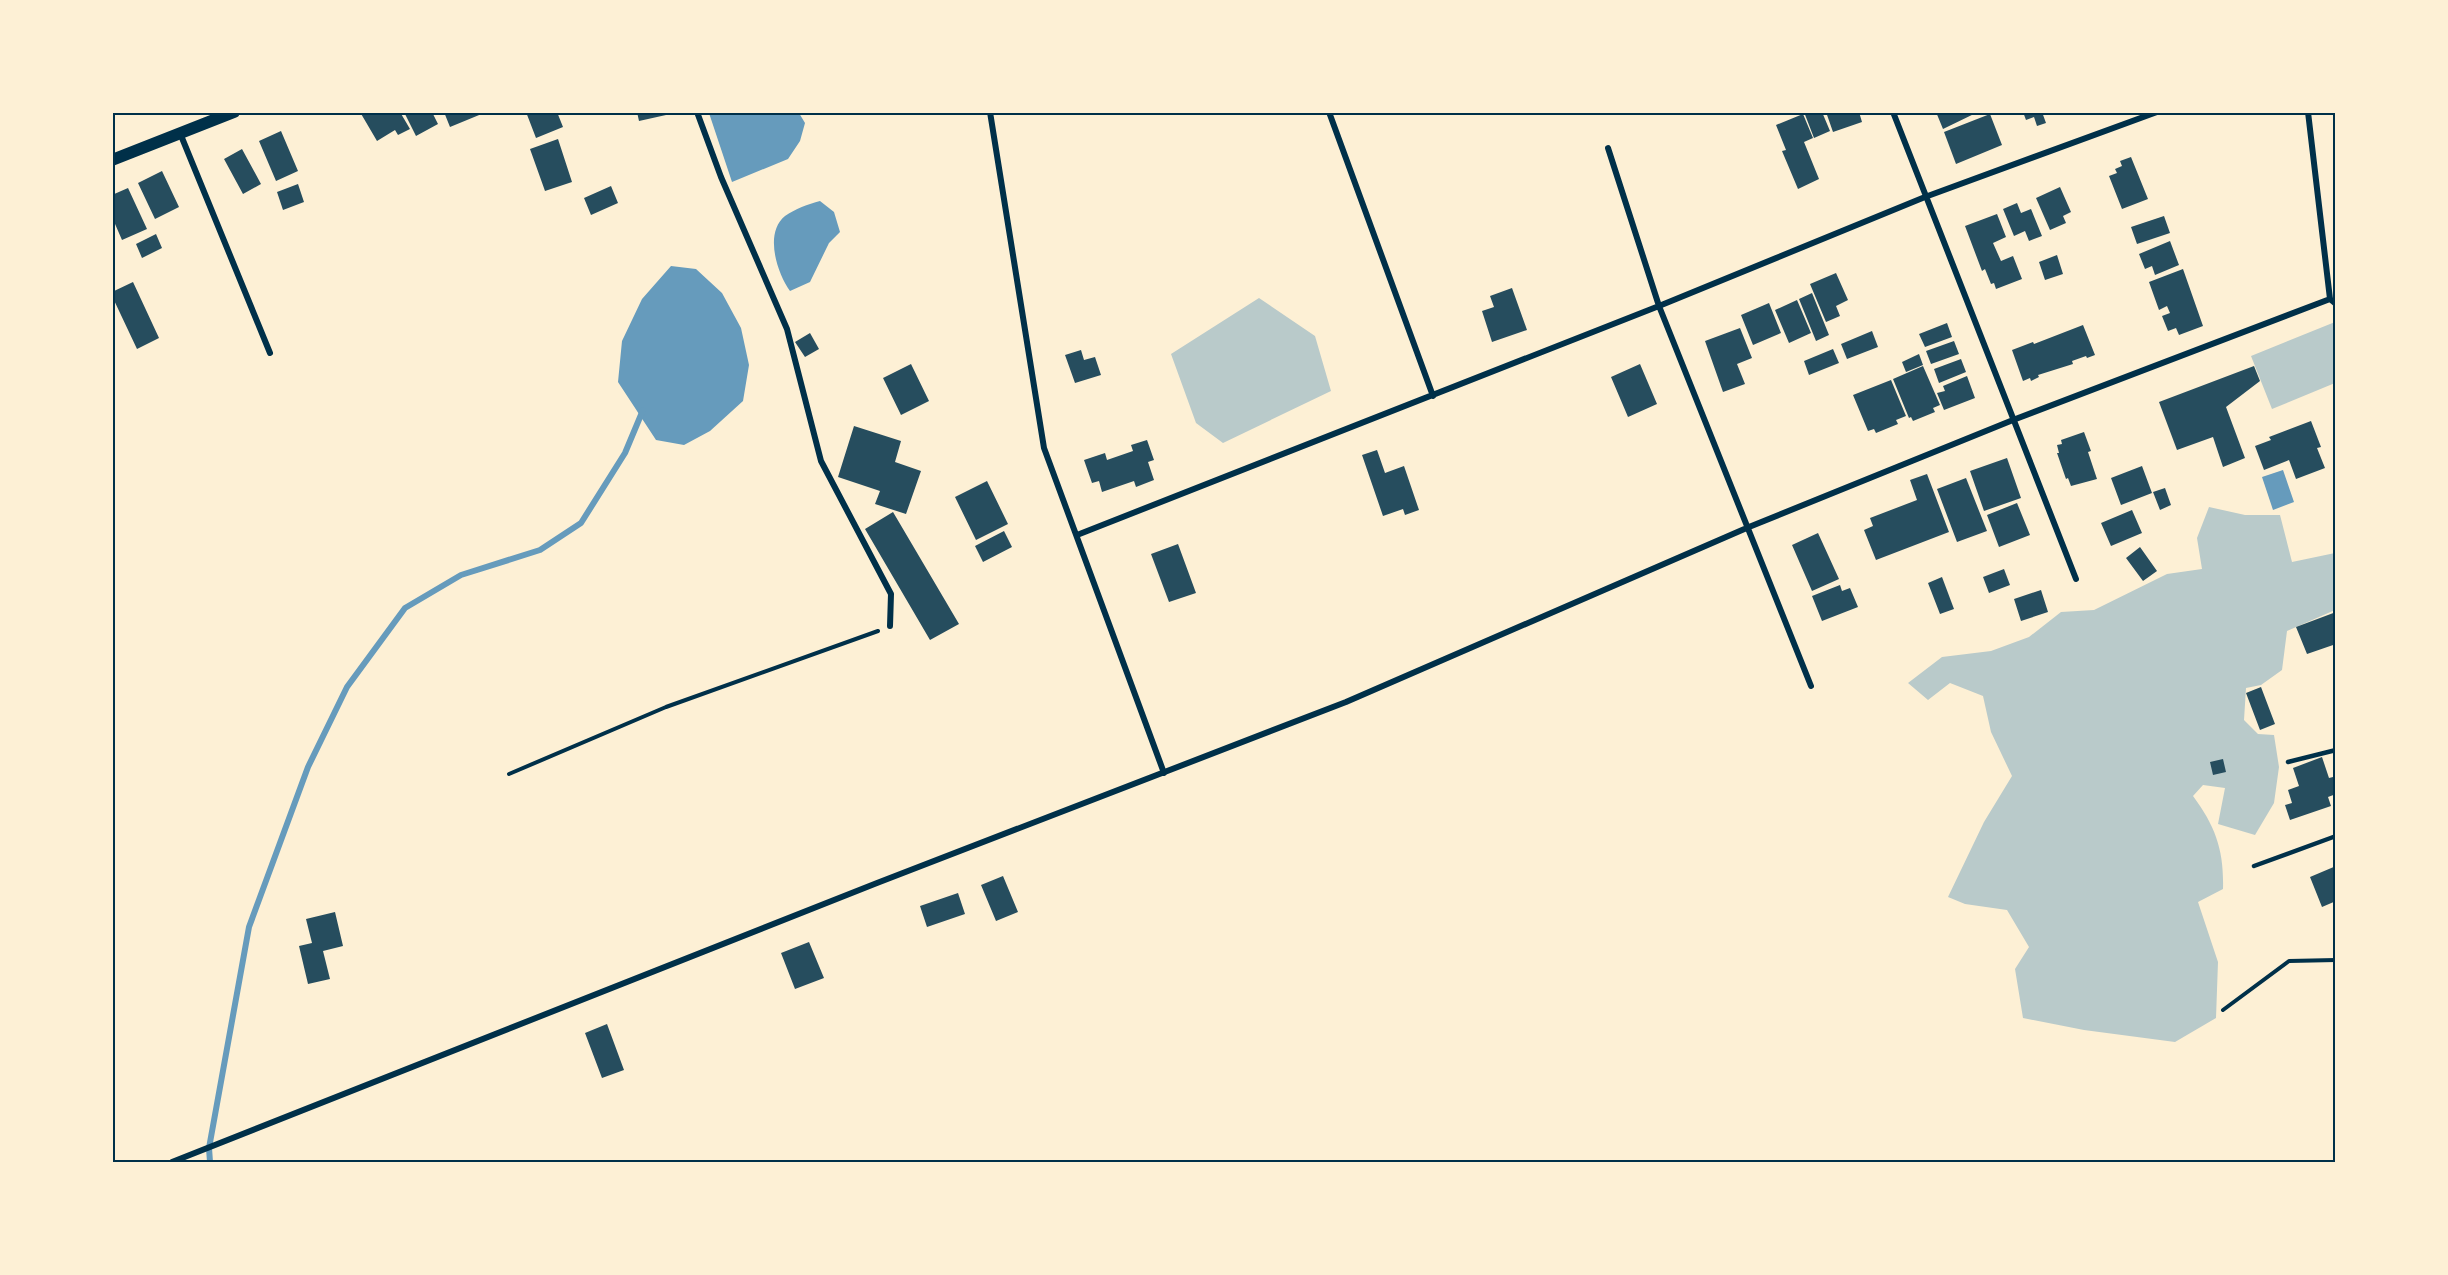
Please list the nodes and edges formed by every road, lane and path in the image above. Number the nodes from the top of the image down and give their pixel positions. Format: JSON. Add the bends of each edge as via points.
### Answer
{"nodes":[{"id":1,"x":234,"y":112,"type":"edge"},
{"id":2,"x":697,"y":112,"type":"edge"},
{"id":3,"x":990,"y":112,"type":"edge"},
{"id":4,"x":1329,"y":112,"type":"edge"},
{"id":5,"x":1893,"y":112,"type":"edge"},
{"id":6,"x":2308,"y":112,"type":"edge"},
{"id":7,"x":2152,"y":113,"type":"edge"},
{"id":8,"x":180,"y":134,"type":"junction"},
{"id":9,"x":1608,"y":148,"type":"dead end"},
{"id":10,"x":112,"y":160,"type":"edge"},
{"id":11,"x":1925,"y":197,"type":"junction"},
{"id":12,"x":2333,"y":301,"type":"edge"},
{"id":13,"x":1659,"y":306,"type":"junction"},
{"id":14,"x":270,"y":353,"type":"dead end"},
{"id":15,"x":1433,"y":396,"type":"junction"},
{"id":16,"x":2013,"y":420,"type":"junction"},
{"id":17,"x":1749,"y":527,"type":"junction"},
{"id":18,"x":1077,"y":535,"type":"junction"},
{"id":19,"x":2076,"y":579,"type":"dead end"},
{"id":20,"x":890,"y":626,"type":"joint"},
{"id":21,"x":1811,"y":686,"type":"dead end"},
{"id":22,"x":2336,"y":750,"type":"edge"},
{"id":23,"x":2288,"y":762,"type":"dead end"},
{"id":24,"x":1164,"y":773,"type":"junction"},
{"id":25,"x":509,"y":774,"type":"dead end"},
{"id":26,"x":2336,"y":836,"type":"edge"},
{"id":27,"x":2254,"y":866,"type":"dead end"},
{"id":28,"x":2336,"y":960,"type":"edge"},
{"id":29,"x":2223,"y":1010,"type":"dead end"},
{"id":30,"x":172,"y":1162,"type":"edge"}],
"edges":[{"from":1,"to":8,"type":"main road"},
{"from":2,"to":20,"type":"street","via":[[787,329],[821,461],[891,594]]},
{"from":3,"to":18,"type":"street","via":[[1044,448]]},
{"from":4,"to":15,"type":"street"},
{"from":5,"to":11,"type":"street"},
{"from":6,"to":12,"type":"street"},
{"from":7,"to":11,"type":"street"},
{"from":8,"to":10,"type":"main road"},
{"from":8,"to":14,"type":"street"},
{"from":9,"to":13,"type":"street"},
{"from":11,"to":13,"type":"street"},
{"from":11,"to":16,"type":"street"},
{"from":12,"to":16,"type":"street"},
{"from":13,"to":15,"type":"street"},
{"from":13,"to":17,"type":"street"},
{"from":15,"to":18,"type":"street"},
{"from":16,"to":17,"type":"street"},
{"from":16,"to":19,"type":"street"},
{"from":17,"to":21,"type":"street"},
{"from":17,"to":24,"type":"street","via":[[1346,702]]},
{"from":18,"to":24,"type":"street"},
{"from":20,"to":25,"type":"path","via":[[666,707]]},
{"from":22,"to":23,"type":"lane"},
{"from":24,"to":30,"type":"street"},
{"from":26,"to":27,"type":"lane"},
{"from":28,"to":29,"type":"path","via":[[2289,961]]}]}
